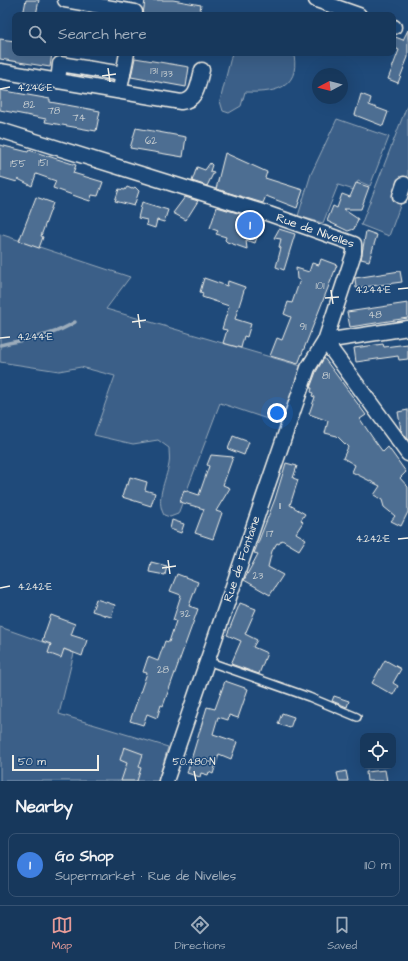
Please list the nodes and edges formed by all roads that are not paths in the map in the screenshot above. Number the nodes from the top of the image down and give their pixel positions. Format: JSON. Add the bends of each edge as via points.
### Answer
{"nodes":[{"id":1,"x":65,"y":0,"type":"edge"},
{"id":2,"x":316,"y":0,"type":"edge"},
{"id":3,"x":136,"y":9,"type":"edge"},
{"id":4,"x":350,"y":12,"type":"edge"},
{"id":5,"x":126,"y":56,"type":"edge"},
{"id":6,"x":202,"y":70,"type":"dead end"},
{"id":7,"x":0,"y":71,"type":"edge"},
{"id":8,"x":123,"y":74,"type":"junction"},
{"id":9,"x":58,"y":81,"type":"junction"},
{"id":10,"x":119,"y":91,"type":"junction"},
{"id":11,"x":0,"y":130,"type":"edge"},
{"id":12,"x":408,"y":328,"type":"edge"},
{"id":13,"x":325,"y":341,"type":"junction"},
{"id":14,"x":408,"y":454,"type":"edge"},
{"id":15,"x":207,"y":661,"type":"junction"},
{"id":16,"x":357,"y":717,"type":"dead end"},
{"id":17,"x":166,"y":781,"type":"edge"}],
"edges":[{"from":1,"to":3,"type":"street"},
{"from":2,"to":4,"type":"street"},
{"from":5,"to":8,"type":"street"},
{"from":6,"to":10,"type":"street","via":[[196,93],[187,101]]},
{"from":7,"to":9,"type":"street"},
{"from":8,"to":9,"type":"street","via":[[60,64]]},
{"from":8,"to":10,"type":"street"},
{"from":9,"to":10,"type":"street"},
{"from":11,"to":13,"type":"street","name":"Rue de Nivelles","via":[[269,214],[354,244],[354,252]]},
{"from":12,"to":13,"type":"street"},
{"from":13,"to":14,"type":"street"},
{"from":13,"to":15,"type":"street","name":"Rue de Fontaine","via":[[308,368]]},
{"from":15,"to":16,"type":"lane"},
{"from":15,"to":17,"type":"street","name":"Rue de Fontaine"}]}
